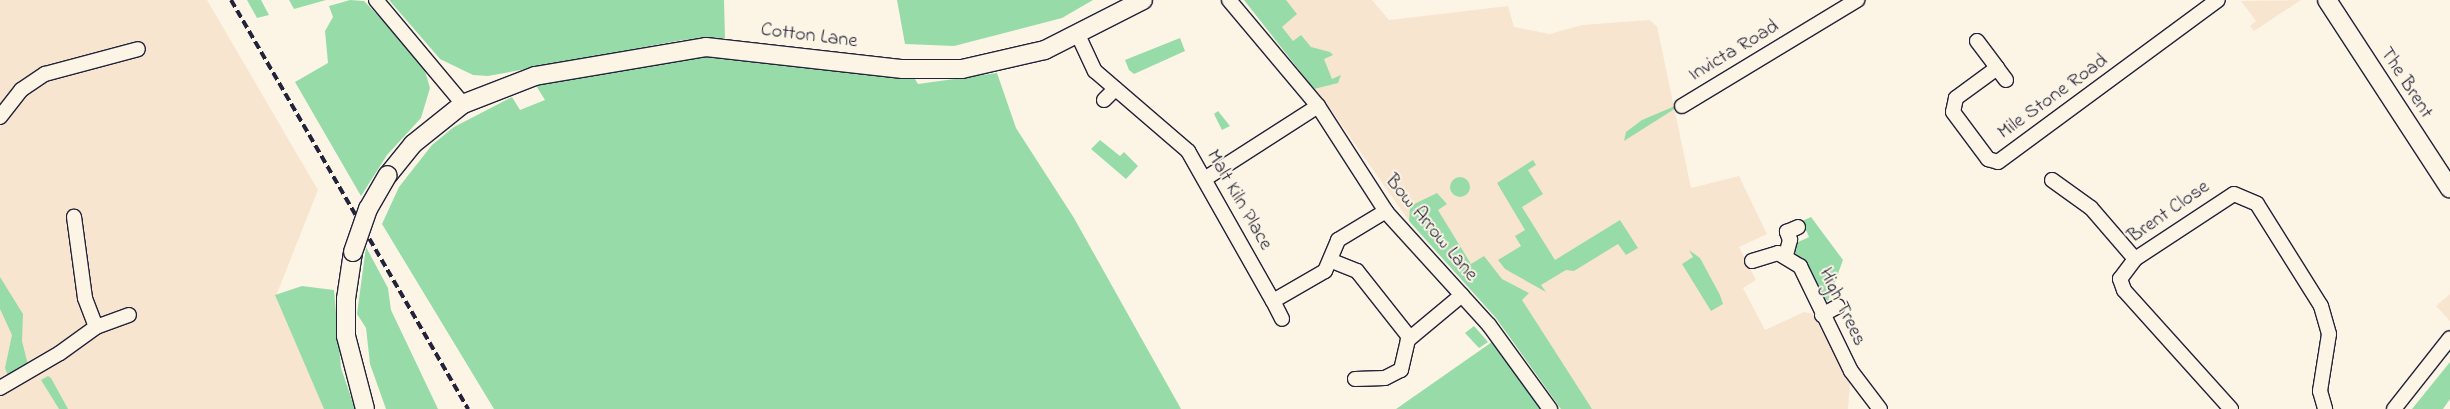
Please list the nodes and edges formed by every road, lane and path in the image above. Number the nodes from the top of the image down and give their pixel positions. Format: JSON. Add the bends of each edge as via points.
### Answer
{"nodes":[{"id":1,"x":376,"y":0,"type":"edge"},
{"id":2,"x":1143,"y":0,"type":"edge"},
{"id":3,"x":1229,"y":0,"type":"edge"},
{"id":4,"x":1857,"y":0,"type":"edge"},
{"id":5,"x":2218,"y":0,"type":"edge"},
{"id":6,"x":2327,"y":0,"type":"edge"},
{"id":7,"x":1078,"y":35,"type":"junction"},
{"id":8,"x":1977,"y":41,"type":"dead end"},
{"id":9,"x":138,"y":49,"type":"dead end"},
{"id":10,"x":1997,"y":68,"type":"junction"},
{"id":11,"x":2006,"y":80,"type":"dead end"},
{"id":12,"x":1115,"y":89,"type":"junction"},
{"id":13,"x":1104,"y":100,"type":"dead end"},
{"id":14,"x":463,"y":104,"type":"junction"},
{"id":15,"x":1318,"y":106,"type":"junction"},
{"id":16,"x":1682,"y":106,"type":"dead end"},
{"id":17,"x":0,"y":117,"type":"edge"},
{"id":18,"x":1206,"y":178,"type":"junction"},
{"id":19,"x":2052,"y":180,"type":"dead end"},
{"id":20,"x":2450,"y":189,"type":"edge"},
{"id":21,"x":1386,"y":211,"type":"junction"},
{"id":22,"x":74,"y":217,"type":"dead end"},
{"id":23,"x":1798,"y":227,"type":"dead end"},
{"id":24,"x":1786,"y":255,"type":"junction"},
{"id":25,"x":2135,"y":259,"type":"junction"},
{"id":26,"x":1332,"y":260,"type":"junction"},
{"id":27,"x":1752,"y":261,"type":"dead end"},
{"id":28,"x":1462,"y":295,"type":"junction"},
{"id":29,"x":1273,"y":301,"type":"junction"},
{"id":30,"x":1838,"y":306,"type":"dead end"},
{"id":31,"x":1822,"y":315,"type":"junction"},
{"id":32,"x":129,"y":316,"type":"dead end"},
{"id":33,"x":1282,"y":319,"type":"dead end"},
{"id":34,"x":96,"y":327,"type":"junction"},
{"id":35,"x":1410,"y":338,"type":"junction"},
{"id":36,"x":2450,"y":338,"type":"edge"},
{"id":37,"x":1355,"y":379,"type":"dead end"},
{"id":38,"x":0,"y":388,"type":"edge"},
{"id":39,"x":2320,"y":408,"type":"edge"},
{"id":40,"x":365,"y":409,"type":"edge"},
{"id":41,"x":1550,"y":409,"type":"edge"},
{"id":42,"x":1880,"y":409,"type":"edge"},
{"id":43,"x":2231,"y":409,"type":"edge"},
{"id":44,"x":2394,"y":409,"type":"edge"}],
"edges":[{"from":1,"to":14,"type":"street"},
{"from":2,"to":7,"type":"main road","name":"Cotton Lane"},
{"from":3,"to":15,"type":"street","name":"Bow Arrow Lane"},
{"from":4,"to":16,"type":"street","name":"Invicta Road"},
{"from":5,"to":10,"type":"street","name":"Mile Stone Road","via":[[1993,162],[1952,105]]},
{"from":6,"to":20,"type":"main road","name":"The Brent"},
{"from":7,"to":12,"type":"street","name":"Malt Kiln Place","via":[[1098,74]]},
{"from":7,"to":14,"type":"main road","name":"Cotton Lane","via":[[1027,56],[957,69],[903,69],[730,48],[684,50],[527,78]]},
{"from":8,"to":10,"type":"street"},
{"from":9,"to":17,"type":"street","via":[[45,74],[21,90]]},
{"from":10,"to":11,"type":"street"},
{"from":12,"to":13,"type":"street"},
{"from":12,"to":18,"type":"street","name":"Malt Kiln Place","via":[[1188,151]]},
{"from":14,"to":40,"type":"main road","name":"Cotton Lane","bridge":true,"via":[[417,140],[388,175],[368,209],[353,252],[346,299],[346,336]]},
{"from":15,"to":18,"type":"street"},
{"from":15,"to":21,"type":"street","name":"Bow Arrow Lane"},
{"from":18,"to":29,"type":"street","name":"Malt Kiln Place"},
{"from":19,"to":25,"type":"street","via":[[2068,182]]},
{"from":21,"to":26,"type":"street","via":[[1339,239]]},
{"from":21,"to":28,"type":"street","name":"Bow Arrow Lane"},
{"from":22,"to":34,"type":"street","via":[[85,298]]},
{"from":23,"to":24,"type":"street","via":[[1787,232],[1790,240]]},
{"from":24,"to":27,"type":"street","via":[[1772,253]]},
{"from":24,"to":31,"type":"street","name":"High Trees","via":[[1800,266]]},
{"from":25,"to":39,"type":"street","name":"Brent Close","via":[[2226,196],[2253,200],[2323,312],[2329,338],[2320,383]]},
{"from":25,"to":43,"type":"street","name":"Brent Close","via":[[2121,273],[2123,288]]},
{"from":26,"to":29,"type":"street","via":[[1325,271]]},
{"from":26,"to":35,"type":"street","via":[[1357,271]]},
{"from":28,"to":35,"type":"street"},
{"from":28,"to":41,"type":"street","name":"Bow Arrow Lane"},
{"from":29,"to":33,"type":"street","name":"Malt Kiln Place"},
{"from":30,"to":31,"type":"street"},
{"from":31,"to":42,"type":"street","name":"High Trees","via":[[1851,371]]},
{"from":32,"to":34,"type":"street"},
{"from":34,"to":38,"type":"street","via":[[60,353]]},
{"from":35,"to":37,"type":"street","via":[[1401,370],[1385,378]]},
{"from":36,"to":44,"type":"street"}]}
